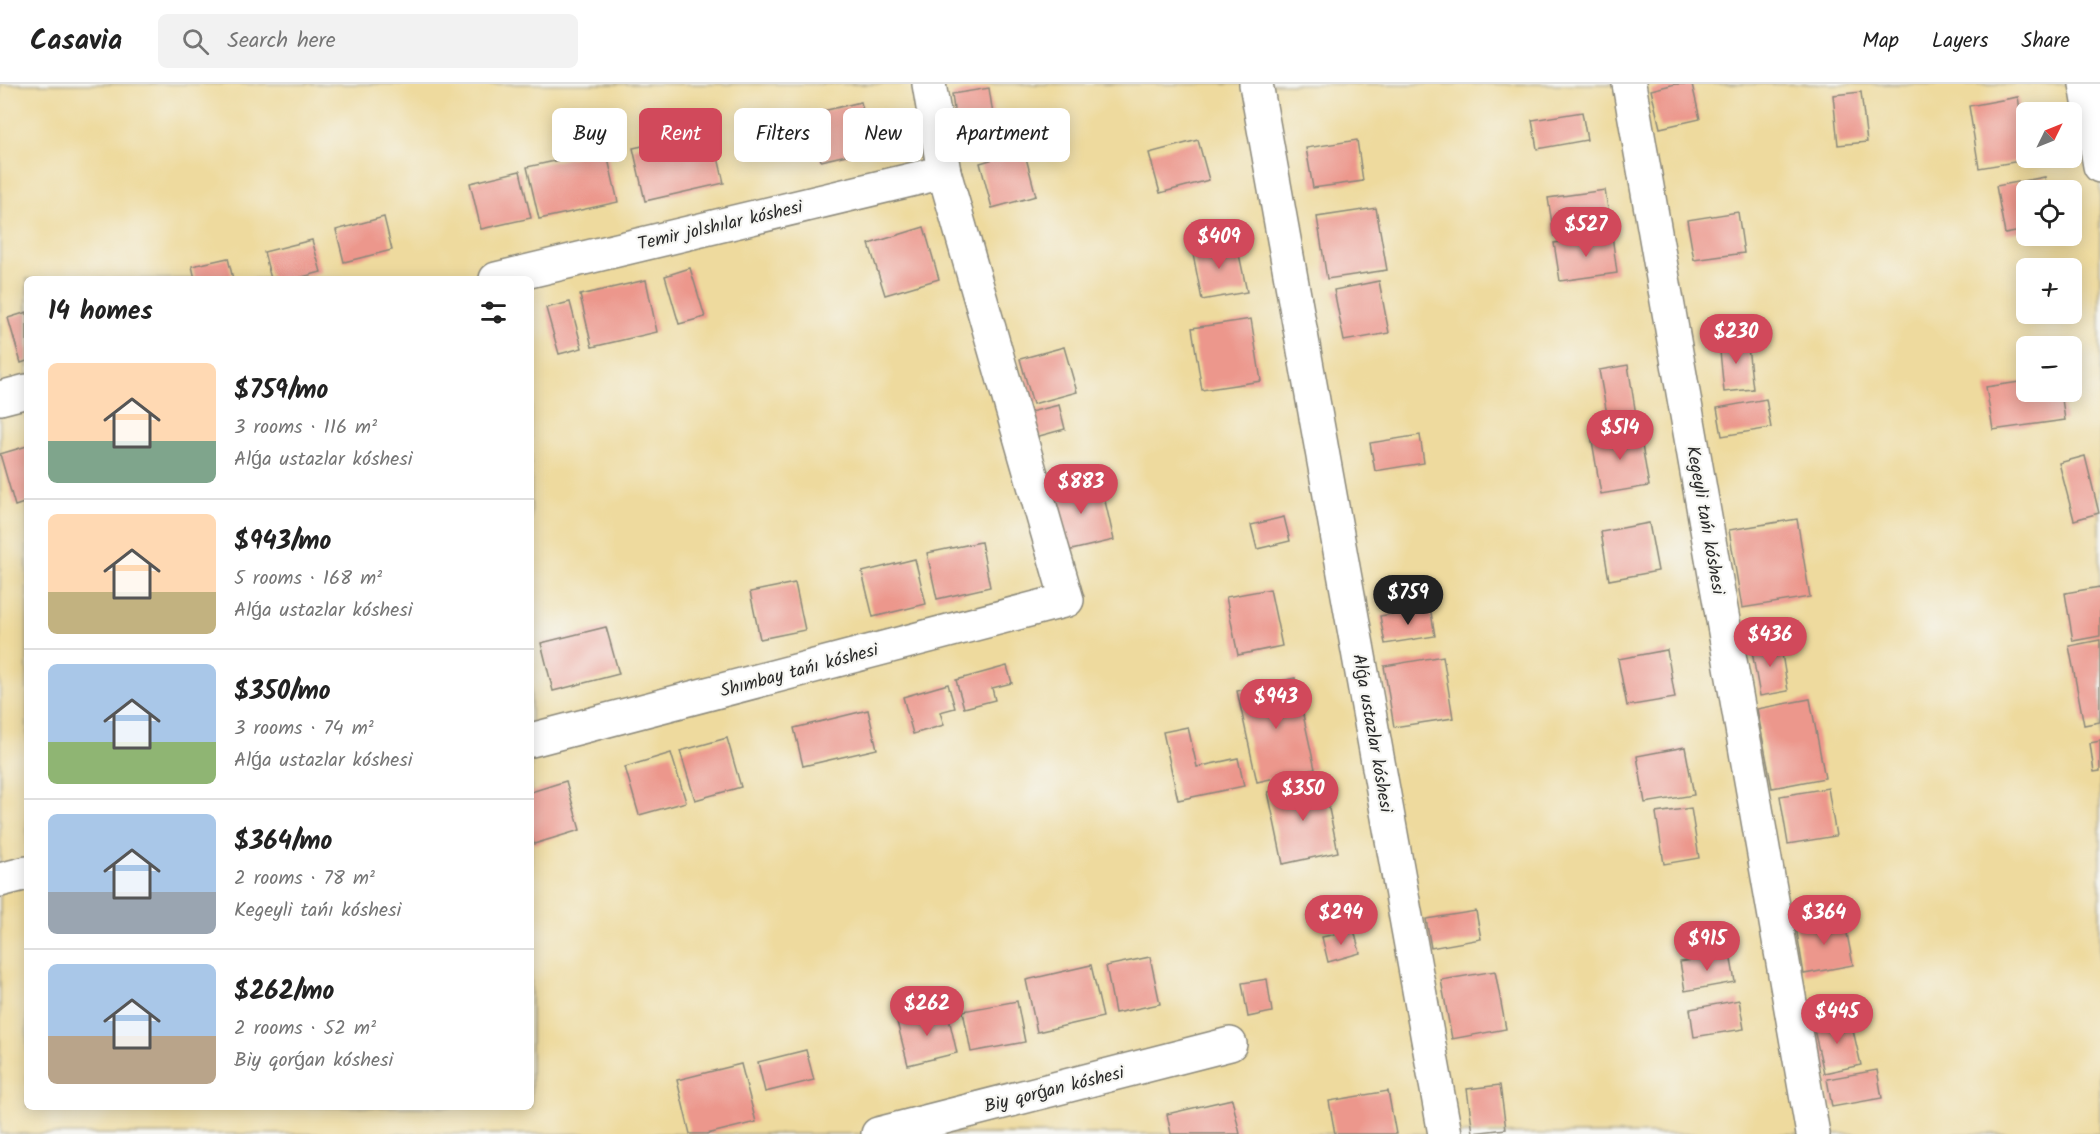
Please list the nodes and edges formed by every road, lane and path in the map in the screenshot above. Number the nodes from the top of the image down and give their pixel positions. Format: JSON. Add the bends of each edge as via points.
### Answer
{"nodes":[{"id":1,"x":929,"y":84,"type":"edge"},
{"id":2,"x":1256,"y":84,"type":"edge"},
{"id":3,"x":1629,"y":84,"type":"edge"},
{"id":4,"x":2086,"y":84,"type":"edge"},
{"id":5,"x":2100,"y":166,"type":"edge"},
{"id":6,"x":944,"y":172,"type":"junction"},
{"id":7,"x":509,"y":276,"type":"edge"},
{"id":8,"x":24,"y":392,"type":"edge"},
{"id":9,"x":0,"y":398,"type":"edge"},
{"id":10,"x":534,"y":739,"type":"edge"},
{"id":11,"x":24,"y":874,"type":"edge"},
{"id":12,"x":0,"y":880,"type":"edge"},
{"id":13,"x":1230,"y":1044,"type":"dead end"},
{"id":14,"x":878,"y":1134,"type":"edge"},
{"id":15,"x":1445,"y":1134,"type":"edge"},
{"id":16,"x":1813,"y":1134,"type":"edge"}],
"edges":[{"from":1,"to":6,"type":"street"},
{"from":2,"to":15,"type":"street","name":"Alǵa ustazlar kóshesi"},
{"from":3,"to":16,"type":"street","name":"Kegeyli tańı kóshesi"},
{"from":4,"to":5,"type":"street"},
{"from":6,"to":7,"type":"street","name":"Temir jolshılar kóshesi"},
{"from":6,"to":10,"type":"street","name":"Shımbay tańı kóshesi","via":[[1067,600]]},
{"from":8,"to":9,"type":"street"},
{"from":11,"to":12,"type":"street"},
{"from":13,"to":14,"type":"street","name":"Biy qorǵan kóshesi"}]}
